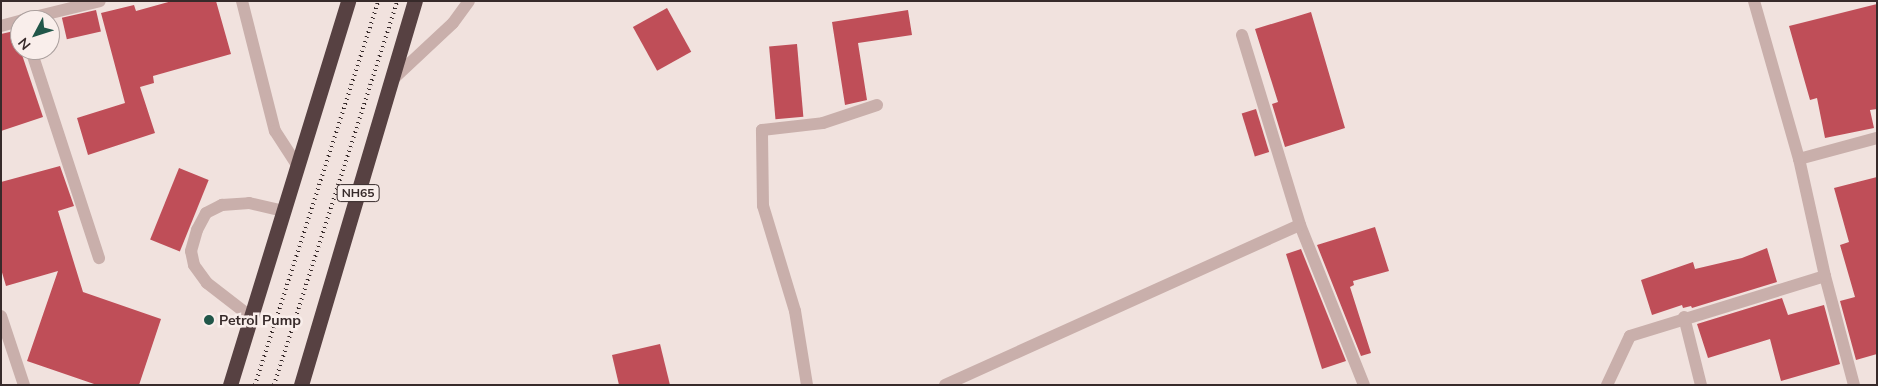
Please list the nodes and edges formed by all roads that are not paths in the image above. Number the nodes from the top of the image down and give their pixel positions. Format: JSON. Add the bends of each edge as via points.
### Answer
{"nodes":[{"id":1,"x":100,"y":1,"type":"edge"},
{"id":2,"x":242,"y":1,"type":"edge"},
{"id":3,"x":348,"y":1,"type":"edge"},
{"id":4,"x":415,"y":1,"type":"edge"},
{"id":5,"x":469,"y":1,"type":"edge"},
{"id":6,"x":1754,"y":1,"type":"edge"},
{"id":7,"x":60,"y":11,"type":"edge"},
{"id":8,"x":1242,"y":35,"type":"dead end"},
{"id":9,"x":34,"y":60,"type":"edge"},
{"id":10,"x":392,"y":80,"type":"junction"},
{"id":11,"x":877,"y":105,"type":"dead end"},
{"id":12,"x":1877,"y":138,"type":"edge"},
{"id":13,"x":1799,"y":160,"type":"junction"},
{"id":14,"x":297,"y":165,"type":"junction"},
{"id":15,"x":284,"y":211,"type":"junction"},
{"id":16,"x":1300,"y":226,"type":"junction"},
{"id":17,"x":99,"y":258,"type":"dead end"},
{"id":18,"x":1825,"y":276,"type":"junction"},
{"id":19,"x":1,"y":316,"type":"edge"},
{"id":20,"x":251,"y":317,"type":"junction"},
{"id":21,"x":1684,"y":317,"type":"junction"},
{"id":22,"x":24,"y":385,"type":"edge"},
{"id":23,"x":230,"y":385,"type":"edge"},
{"id":24,"x":301,"y":385,"type":"edge"},
{"id":25,"x":806,"y":385,"type":"edge"},
{"id":26,"x":945,"y":385,"type":"edge"},
{"id":27,"x":1364,"y":385,"type":"edge"},
{"id":28,"x":1607,"y":385,"type":"edge"},
{"id":29,"x":1701,"y":385,"type":"edge"},
{"id":30,"x":1854,"y":385,"type":"edge"}],
"edges":[{"from":1,"to":7,"type":"street"},
{"from":2,"to":14,"type":"street","via":[[275,131]]},
{"from":3,"to":14,"type":"highway"},
{"from":4,"to":10,"type":"highway","number":"NH65"},
{"from":5,"to":10,"type":"street","via":[[453,23]]},
{"from":6,"to":13,"type":"street"},
{"from":8,"to":16,"type":"street"},
{"from":9,"to":17,"type":"street"},
{"from":10,"to":24,"type":"highway","number":"NH65"},
{"from":11,"to":25,"type":"street","via":[[823,123],[762,130],[763,206],[795,312]]},
{"from":12,"to":13,"type":"street"},
{"from":13,"to":18,"type":"street"},
{"from":14,"to":15,"type":"highway"},
{"from":15,"to":20,"type":"highway"},
{"from":15,"to":20,"type":"street","via":[[249,204],[222,206],[206,213],[197,230],[191,251],[194,264],[207,283]]},
{"from":16,"to":26,"type":"street"},
{"from":16,"to":27,"type":"street"},
{"from":18,"to":21,"type":"street"},
{"from":18,"to":30,"type":"street"},
{"from":19,"to":22,"type":"street"},
{"from":20,"to":23,"type":"highway"},
{"from":21,"to":28,"type":"street","via":[[1630,336]]},
{"from":21,"to":29,"type":"street"}]}
